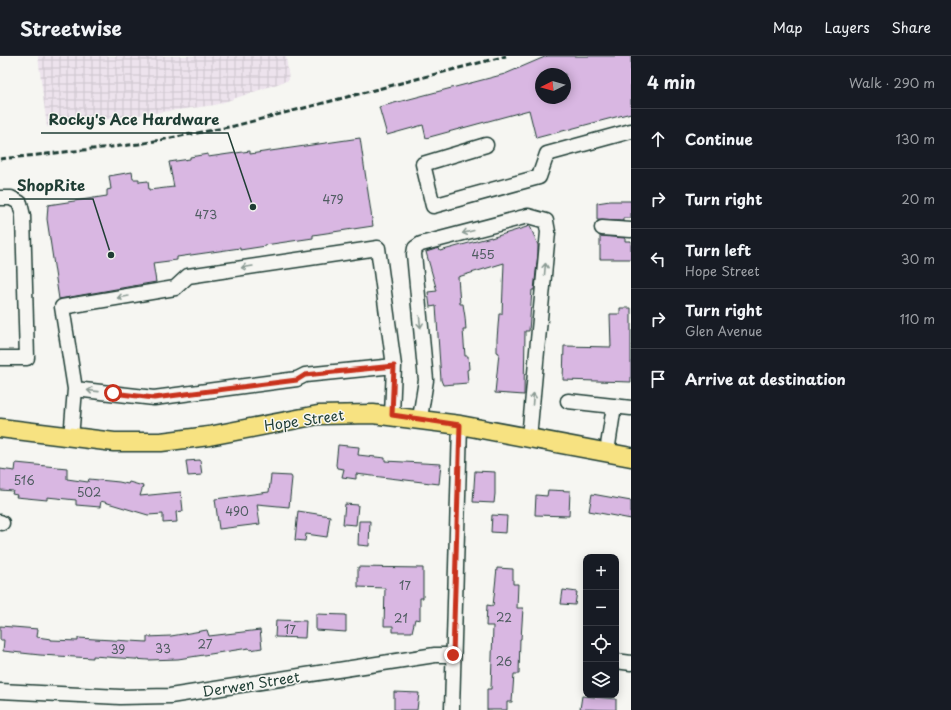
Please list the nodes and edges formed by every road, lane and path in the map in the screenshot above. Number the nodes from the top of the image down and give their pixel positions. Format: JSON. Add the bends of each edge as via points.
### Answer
{"nodes":[{"id":1,"x":631,"y":131,"type":"edge"},
{"id":2,"x":486,"y":146,"type":"dead end"},
{"id":3,"x":0,"y":198,"type":"edge"},
{"id":4,"x":602,"y":228,"type":"dead end"},
{"id":5,"x":631,"y":230,"type":"edge"},
{"id":6,"x":0,"y":358,"type":"edge"},
{"id":7,"x":394,"y":366,"type":"junction"},
{"id":8,"x":75,"y":389,"type":"junction"},
{"id":9,"x":568,"y":401,"type":"dead end"},
{"id":10,"x":614,"y":406,"type":"junction"},
{"id":11,"x":631,"y":408,"type":"edge"},
{"id":12,"x":392,"y":415,"type":"junction"},
{"id":13,"x":420,"y":418,"type":"junction"},
{"id":14,"x":460,"y":425,"type":"junction"},
{"id":15,"x":0,"y":428,"type":"edge"},
{"id":16,"x":71,"y":438,"type":"junction"},
{"id":17,"x":529,"y":438,"type":"junction"},
{"id":18,"x":607,"y":452,"type":"junction"},
{"id":19,"x":631,"y":457,"type":"edge"},
{"id":20,"x":453,"y":655,"type":"junction"},
{"id":21,"x":619,"y":661,"type":"edge"},
{"id":22,"x":631,"y":663,"type":"edge"},
{"id":23,"x":0,"y":691,"type":"edge"},
{"id":24,"x":452,"y":710,"type":"edge"}],
"edges":[{"from":1,"to":2,"type":"street","via":[[547,154],[539,177],[433,206],[423,164]]},
{"from":3,"to":6,"type":"street","via":[[11,198],[20,203],[23,216],[27,358]]},
{"from":4,"to":5,"type":"street"},
{"from":7,"to":8,"type":"street","one_way":true,"via":[[305,375],[297,380],[154,398]]},
{"from":7,"to":8,"type":"street","one_way":true,"via":[[378,248],[188,276],[175,288],[62,307]]},
{"from":7,"to":12,"type":"street"},
{"from":8,"to":16,"type":"street"},
{"from":9,"to":10,"type":"street"},
{"from":10,"to":11,"type":"street"},
{"from":10,"to":18,"type":"street"},
{"from":12,"to":13,"type":"main road","name":"Hope Street"},
{"from":12,"to":16,"type":"main road","name":"Hope Street","via":[[318,415],[209,436],[161,442],[114,442]]},
{"from":13,"to":14,"type":"main road","name":"Hope Street"},
{"from":17,"to":13,"type":"street","one_way":true,"via":[[548,232],[546,221],[528,216],[421,244],[415,248],[426,380]]},
{"from":14,"to":17,"type":"main road","name":"Hope Street"},
{"from":14,"to":20,"type":"street"},
{"from":15,"to":16,"type":"main road","name":"Hope Street"},
{"from":17,"to":18,"type":"main road","name":"Hope Street"},
{"from":18,"to":19,"type":"main road","name":"Hope Street"},
{"from":20,"to":23,"type":"street","name":"Derwen Street","via":[[435,655],[170,696],[120,697]]},
{"from":20,"to":24,"type":"street"},
{"from":21,"to":22,"type":"street"}]}
